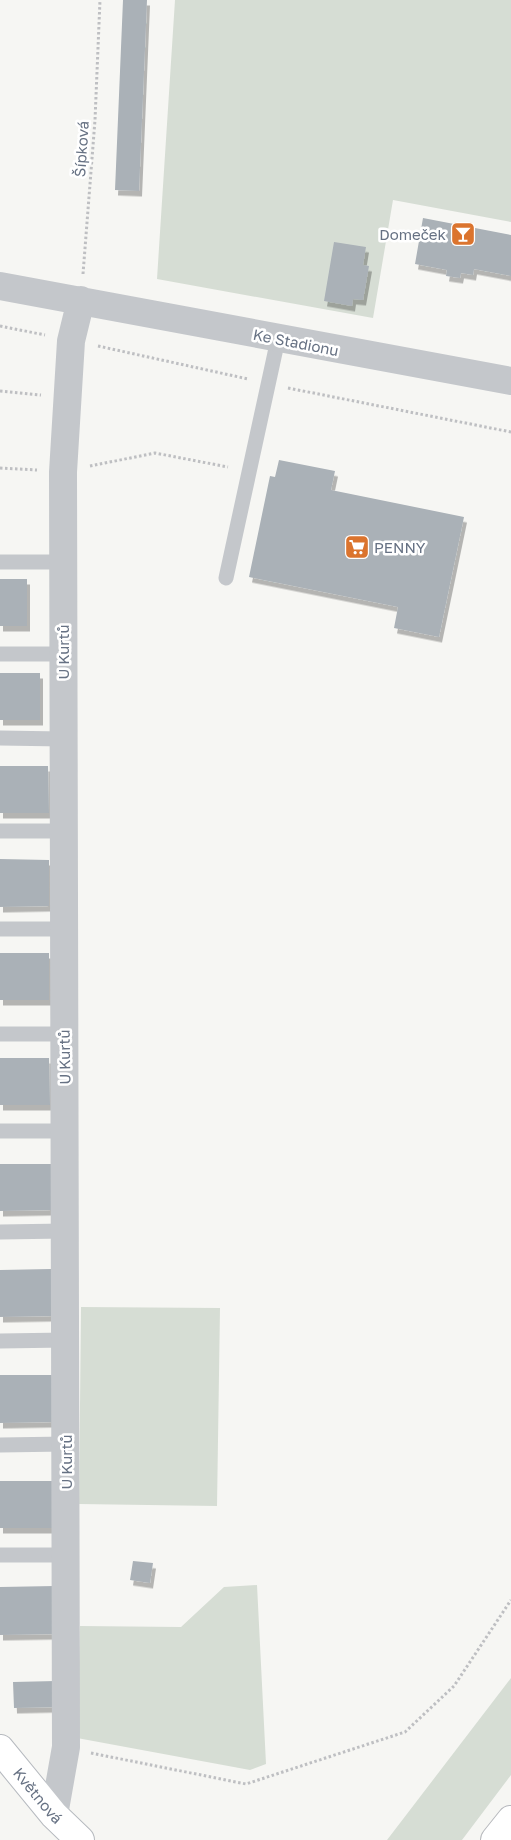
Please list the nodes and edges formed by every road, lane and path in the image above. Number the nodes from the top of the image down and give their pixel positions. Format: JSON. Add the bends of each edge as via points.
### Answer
{"nodes":[{"id":1,"x":100,"y":0,"type":"edge"},
{"id":2,"x":0,"y":286,"type":"edge"},
{"id":3,"x":81,"y":300,"type":"junction"},
{"id":4,"x":0,"y":326,"type":"edge"},
{"id":5,"x":278,"y":339,"type":"junction"},
{"id":6,"x":71,"y":340,"type":"junction"},
{"id":7,"x":511,"y":381,"type":"edge"},
{"id":8,"x":0,"y":390,"type":"edge"},
{"id":9,"x":66,"y":397,"type":"junction"},
{"id":10,"x":0,"y":468,"type":"edge"},
{"id":11,"x":248,"y":471,"type":"junction"},
{"id":12,"x":63,"y":472,"type":"junction"},
{"id":13,"x":0,"y":562,"type":"edge"},
{"id":14,"x":62,"y":562,"type":"junction"},
{"id":15,"x":226,"y":578,"type":"dead end"},
{"id":16,"x":0,"y":654,"type":"edge"},
{"id":17,"x":63,"y":654,"type":"junction"},
{"id":18,"x":0,"y":738,"type":"edge"},
{"id":19,"x":63,"y":739,"type":"junction"},
{"id":20,"x":0,"y":831,"type":"edge"},
{"id":21,"x":63,"y":831,"type":"junction"},
{"id":22,"x":0,"y":929,"type":"edge"},
{"id":23,"x":63,"y":929,"type":"junction"},
{"id":24,"x":0,"y":1034,"type":"edge"},
{"id":25,"x":64,"y":1034,"type":"junction"},
{"id":26,"x":0,"y":1131,"type":"edge"},
{"id":27,"x":65,"y":1131,"type":"junction"},
{"id":28,"x":65,"y":1231,"type":"junction"},
{"id":29,"x":0,"y":1232,"type":"edge"},
{"id":30,"x":66,"y":1340,"type":"junction"},
{"id":31,"x":0,"y":1341,"type":"edge"},
{"id":32,"x":66,"y":1444,"type":"junction"},
{"id":33,"x":0,"y":1445,"type":"edge"},
{"id":34,"x":0,"y":1555,"type":"edge"},
{"id":35,"x":67,"y":1556,"type":"junction"},
{"id":36,"x":511,"y":1600,"type":"edge"},
{"id":37,"x":66,"y":1747,"type":"junction"},
{"id":38,"x":0,"y":1749,"type":"edge"},
{"id":39,"x":54,"y":1815,"type":"junction"},
{"id":40,"x":511,"y":1820,"type":"edge"},
{"id":41,"x":80,"y":1840,"type":"edge"},
{"id":42,"x":495,"y":1840,"type":"edge"}],
"edges":[{"from":1,"to":3,"type":"path","name":"Šípková","via":[[95,120]]},
{"from":2,"to":3,"type":"street","name":"Ke Stadionu"},
{"from":3,"to":5,"type":"street","name":"Ke Stadionu"},
{"from":3,"to":6,"type":"street","name":"U Kurtů"},
{"from":4,"to":6,"type":"path"},
{"from":5,"to":7,"type":"street","name":"Ke Stadionu"},
{"from":5,"to":11,"type":"lane"},
{"from":6,"to":9,"type":"street","name":"U Kurtů"},
{"from":8,"to":9,"type":"path"},
{"from":9,"to":12,"type":"street","name":"U Kurtů"},
{"from":10,"to":12,"type":"path"},
{"from":11,"to":12,"type":"path","via":[[155,453]]},
{"from":11,"to":15,"type":"lane"},
{"from":12,"to":14,"type":"street","name":"U Kurtů"},
{"from":13,"to":14,"type":"lane"},
{"from":14,"to":17,"type":"street","name":"U Kurtů"},
{"from":16,"to":17,"type":"lane"},
{"from":17,"to":19,"type":"street","name":"U Kurtů"},
{"from":18,"to":19,"type":"lane"},
{"from":19,"to":21,"type":"street","name":"U Kurtů"},
{"from":20,"to":21,"type":"lane"},
{"from":21,"to":23,"type":"street","name":"U Kurtů"},
{"from":22,"to":23,"type":"lane"},
{"from":23,"to":25,"type":"street","name":"U Kurtů"},
{"from":24,"to":25,"type":"lane"},
{"from":25,"to":27,"type":"street","name":"U Kurtů"},
{"from":26,"to":27,"type":"lane"},
{"from":27,"to":28,"type":"street","name":"U Kurtů"},
{"from":28,"to":29,"type":"lane"},
{"from":28,"to":30,"type":"street","name":"U Kurtů"},
{"from":30,"to":31,"type":"lane"},
{"from":30,"to":32,"type":"street","name":"U Kurtů"},
{"from":32,"to":33,"type":"lane"},
{"from":32,"to":35,"type":"street","name":"U Kurtů"},
{"from":34,"to":35,"type":"lane"},
{"from":35,"to":37,"type":"street","name":"U Kurtů"},
{"from":36,"to":37,"type":"path","via":[[454,1686],[405,1732],[246,1784]]},
{"from":37,"to":39,"type":"street","name":"U Kurtů"},
{"from":38,"to":39,"type":"main road","name":"Květnová"},
{"from":39,"to":41,"type":"main road","name":"Květnová"},
{"from":40,"to":42,"type":"main road"}]}
